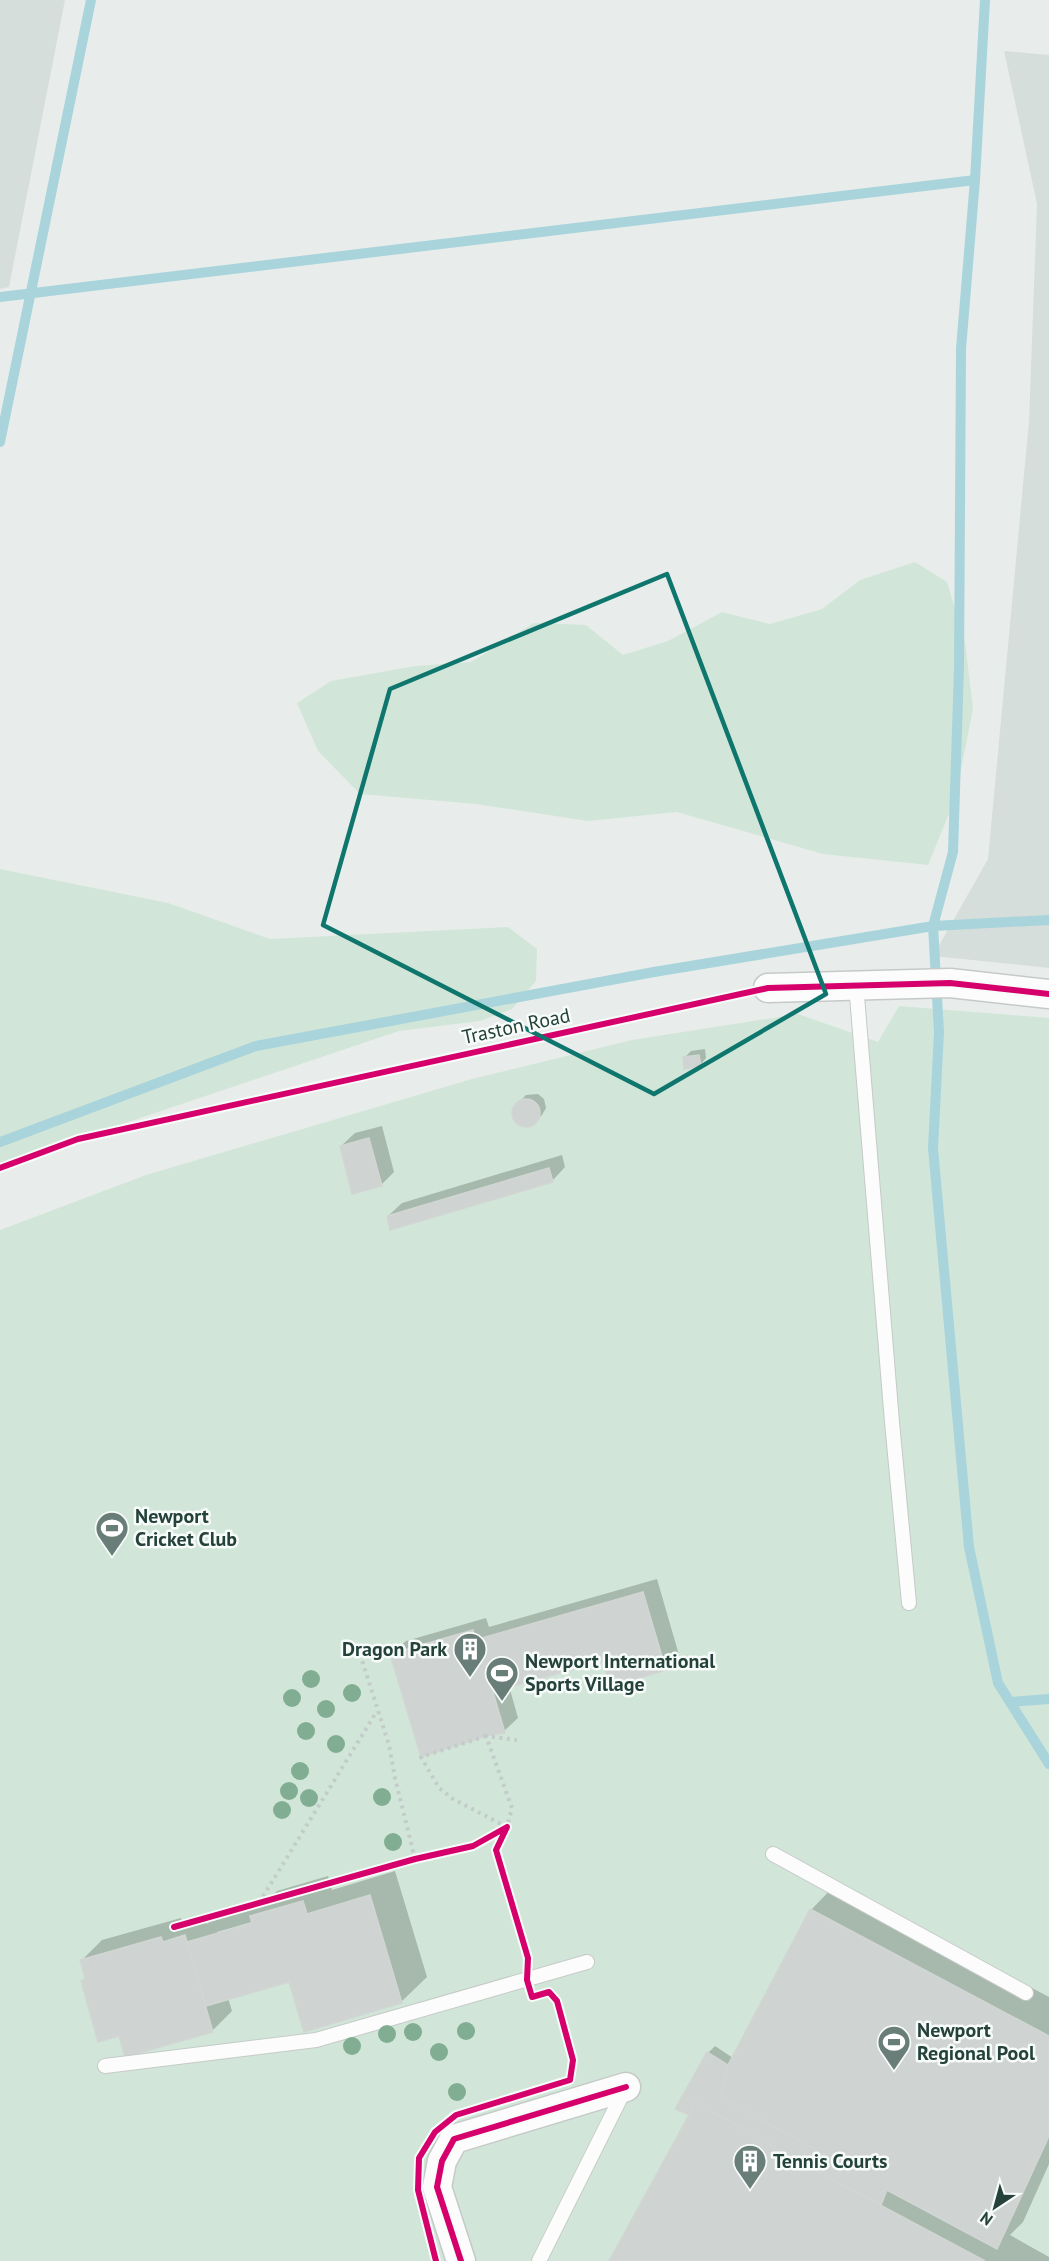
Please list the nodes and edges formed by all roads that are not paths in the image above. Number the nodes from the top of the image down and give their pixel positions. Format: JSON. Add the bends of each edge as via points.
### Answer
{"nodes":[{"id":1,"x":855,"y":984,"type":"junction"},
{"id":2,"x":768,"y":988,"type":"dead end"},
{"id":3,"x":1049,"y":994,"type":"edge"},
{"id":4,"x":909,"y":1603,"type":"dead end"},
{"id":5,"x":774,"y":1854,"type":"dead end"},
{"id":6,"x":587,"y":1962,"type":"dead end"},
{"id":7,"x":1026,"y":1994,"type":"dead end"},
{"id":8,"x":105,"y":2066,"type":"dead end"},
{"id":9,"x":626,"y":2087,"type":"joint"},
{"id":10,"x":461,"y":2261,"type":"edge"},
{"id":11,"x":539,"y":2261,"type":"edge"}],
"edges":[{"from":1,"to":2,"type":"street"},
{"from":1,"to":3,"type":"street","via":[[950,983]]},
{"from":1,"to":4,"type":"lane"},
{"from":5,"to":7,"type":"lane"},
{"from":6,"to":8,"type":"lane","via":[[316,2040]]},
{"from":9,"to":10,"type":"street","via":[[454,2139],[442,2161],[436,2187]]},
{"from":9,"to":11,"type":"lane"}]}
